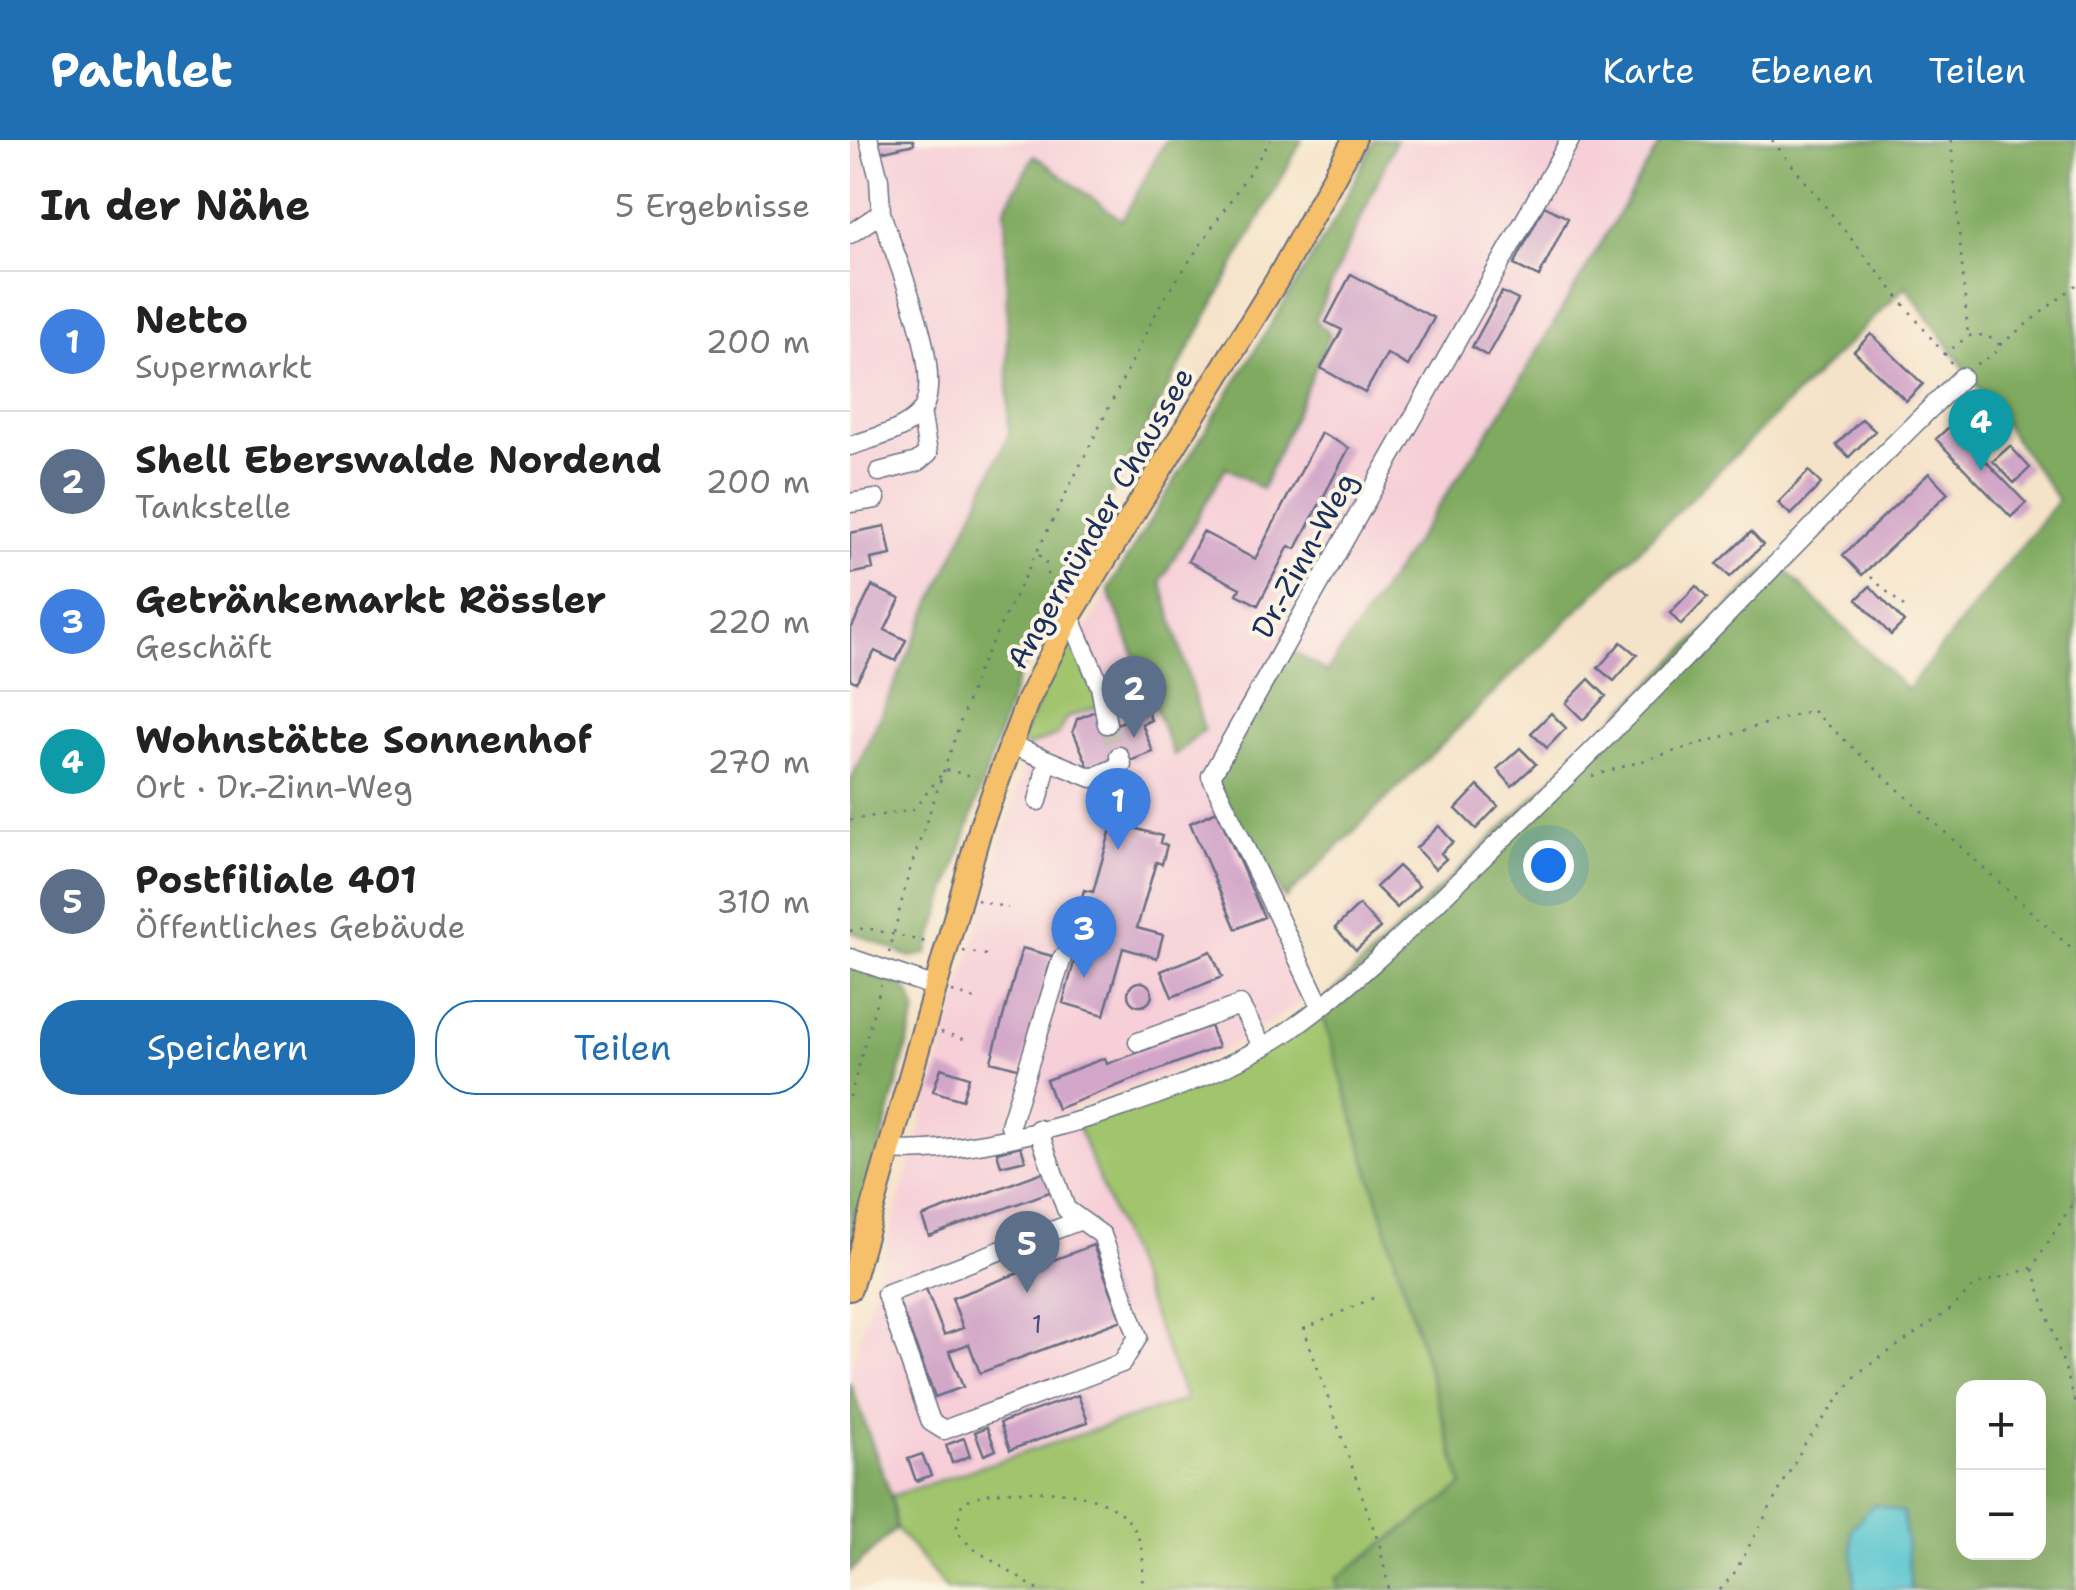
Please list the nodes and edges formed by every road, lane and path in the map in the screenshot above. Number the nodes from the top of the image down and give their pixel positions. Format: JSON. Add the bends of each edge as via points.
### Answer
{"nodes":[{"id":1,"x":869,"y":140,"type":"edge"},
{"id":2,"x":1271,"y":140,"type":"edge"},
{"id":3,"x":1354,"y":140,"type":"edge"},
{"id":4,"x":1570,"y":140,"type":"edge"},
{"id":5,"x":1772,"y":140,"type":"edge"},
{"id":6,"x":1951,"y":140,"type":"edge"},
{"id":7,"x":880,"y":212,"type":"junction"},
{"id":8,"x":851,"y":240,"type":"edge"},
{"id":9,"x":2076,"y":285,"type":"edge"},
{"id":10,"x":1968,"y":336,"type":"junction"},
{"id":11,"x":2000,"y":344,"type":"junction"},
{"id":12,"x":1944,"y":355,"type":"junction"},
{"id":13,"x":1962,"y":376,"type":"junction"},
{"id":14,"x":921,"y":411,"type":"junction"},
{"id":15,"x":850,"y":446,"type":"edge"},
{"id":16,"x":878,"y":472,"type":"dead end"},
{"id":17,"x":876,"y":499,"type":"dead end"},
{"id":18,"x":850,"y":503,"type":"edge"},
{"id":19,"x":1036,"y":553,"type":"junction"},
{"id":20,"x":1871,"y":576,"type":"dead end"},
{"id":21,"x":1906,"y":609,"type":"dead end"},
{"id":22,"x":1070,"y":616,"type":"junction"},
{"id":23,"x":1106,"y":724,"type":"tunnel mouth"},
{"id":24,"x":1009,"y":744,"type":"junction"},
{"id":25,"x":1119,"y":756,"type":"dead end"},
{"id":26,"x":1048,"y":760,"type":"junction"},
{"id":27,"x":945,"y":770,"type":"junction"},
{"id":28,"x":996,"y":782,"type":"junction"},
{"id":29,"x":1558,"y":787,"type":"junction"},
{"id":30,"x":1038,"y":801,"type":"dead end"},
{"id":31,"x":850,"y":820,"type":"edge"},
{"id":32,"x":850,"y":931,"type":"edge"},
{"id":33,"x":894,"y":934,"type":"junction"},
{"id":34,"x":2076,"y":953,"type":"edge"},
{"id":35,"x":850,"y":958,"type":"edge"},
{"id":36,"x":1062,"y":958,"type":"dead end"},
{"id":37,"x":885,"y":968,"type":"junction"},
{"id":38,"x":943,"y":989,"type":"junction"},
{"id":39,"x":976,"y":998,"type":"dead end"},
{"id":40,"x":1320,"y":1005,"type":"junction"},
{"id":41,"x":940,"y":1032,"type":"dead end"},
{"id":42,"x":964,"y":1039,"type":"dead end"},
{"id":43,"x":1138,"y":1042,"type":"dead end"},
{"id":44,"x":1263,"y":1047,"type":"junction"},
{"id":45,"x":850,"y":1097,"type":"edge"},
{"id":46,"x":1038,"y":1129,"type":"junction"},
{"id":47,"x":1013,"y":1134,"type":"junction"},
{"id":48,"x":890,"y":1150,"type":"junction"},
{"id":49,"x":2076,"y":1198,"type":"edge"},
{"id":50,"x":1081,"y":1220,"type":"junction"},
{"id":51,"x":2032,"y":1268,"type":"junction"},
{"id":52,"x":850,"y":1289,"type":"edge"},
{"id":53,"x":1372,"y":1298,"type":"dead end"},
{"id":54,"x":2076,"y":1402,"type":"edge"},
{"id":55,"x":1038,"y":1590,"type":"edge"},
{"id":56,"x":1141,"y":1590,"type":"edge"},
{"id":57,"x":1389,"y":1590,"type":"edge"},
{"id":58,"x":1720,"y":1590,"type":"edge"}],
"edges":[{"from":1,"to":7,"type":"street"},
{"from":2,"to":19,"type":"path","via":[[1160,303]]},
{"from":3,"to":22,"type":"main road","name":"Angermünder Chaussee","via":[[1277,280]]},
{"from":4,"to":40,"type":"street","name":"Dr.-Zinn-Weg","via":[[1212,776]]},
{"from":5,"to":12,"type":"path"},
{"from":6,"to":10,"type":"path"},
{"from":7,"to":8,"type":"street"},
{"from":7,"to":14,"type":"street","via":[[930,366]]},
{"from":9,"to":11,"type":"path"},
{"from":10,"to":11,"type":"path","via":[[1986,334]]},
{"from":10,"to":12,"type":"path"},
{"from":11,"to":13,"type":"path"},
{"from":12,"to":13,"type":"path"},
{"from":13,"to":29,"type":"street"},
{"from":14,"to":15,"type":"street","via":[[909,423]]},
{"from":14,"to":16,"type":"street","via":[[928,453]]},
{"from":17,"to":18,"type":"street"},
{"from":19,"to":22,"type":"path","via":[[1048,566],[1050,593]]},
{"from":19,"to":27,"type":"path","via":[[978,670]]},
{"from":20,"to":21,"type":"path"},
{"from":22,"to":23,"type":"street","via":[[1100,686]]},
{"from":22,"to":24,"type":"main road","name":"Angermünder Chaussee"},
{"from":24,"to":26,"type":"street"},
{"from":24,"to":28,"type":"main road","name":"Angermünder Chaussee"},
{"from":25,"to":26,"type":"street","via":[[1122,765],[1092,778]]},
{"from":26,"to":30,"type":"street"},
{"from":27,"to":28,"type":"path"},
{"from":27,"to":31,"type":"path","via":[[913,810]]},
{"from":27,"to":33,"type":"path"},
{"from":28,"to":38,"type":"main road","name":"Angermünder Chaussee","via":[[948,948]]},
{"from":29,"to":34,"type":"path","via":[[1812,710]]},
{"from":29,"to":40,"type":"street","via":[[1339,995]]},
{"from":32,"to":33,"type":"path"},
{"from":33,"to":37,"type":"path"},
{"from":35,"to":37,"type":"street"},
{"from":36,"to":47,"type":"street","via":[[1010,1125]]},
{"from":37,"to":38,"type":"street"},
{"from":37,"to":45,"type":"path"},
{"from":38,"to":39,"type":"path"},
{"from":38,"to":48,"type":"main road","name":"Angermünder Chaussee"},
{"from":40,"to":44,"type":"street"},
{"from":41,"to":42,"type":"path"},
{"from":43,"to":44,"type":"street","via":[[1240,1005]]},
{"from":44,"to":46,"type":"street","via":[[1220,1072],[1138,1102]]},
{"from":46,"to":47,"type":"street"},
{"from":46,"to":50,"type":"street","via":[[1066,1208]]},
{"from":47,"to":48,"type":"street","via":[[928,1153]]},
{"from":48,"to":52,"type":"main road","name":"Angermünder Chaussee"},
{"from":49,"to":51,"type":"path"},
{"from":50,"to":50,"type":"street","via":[[1102,1236],[1138,1337],[1122,1363],[944,1430],[930,1422],[886,1294]]},
{"from":51,"to":54,"type":"path"},
{"from":51,"to":58,"type":"path","via":[[1975,1285],[1858,1373],[1804,1445]]},
{"from":53,"to":57,"type":"path","via":[[1304,1329]]},
{"from":55,"to":56,"type":"path","via":[[971,1548],[956,1530],[962,1503],[1004,1491],[1098,1498],[1125,1516],[1142,1540]]}]}
